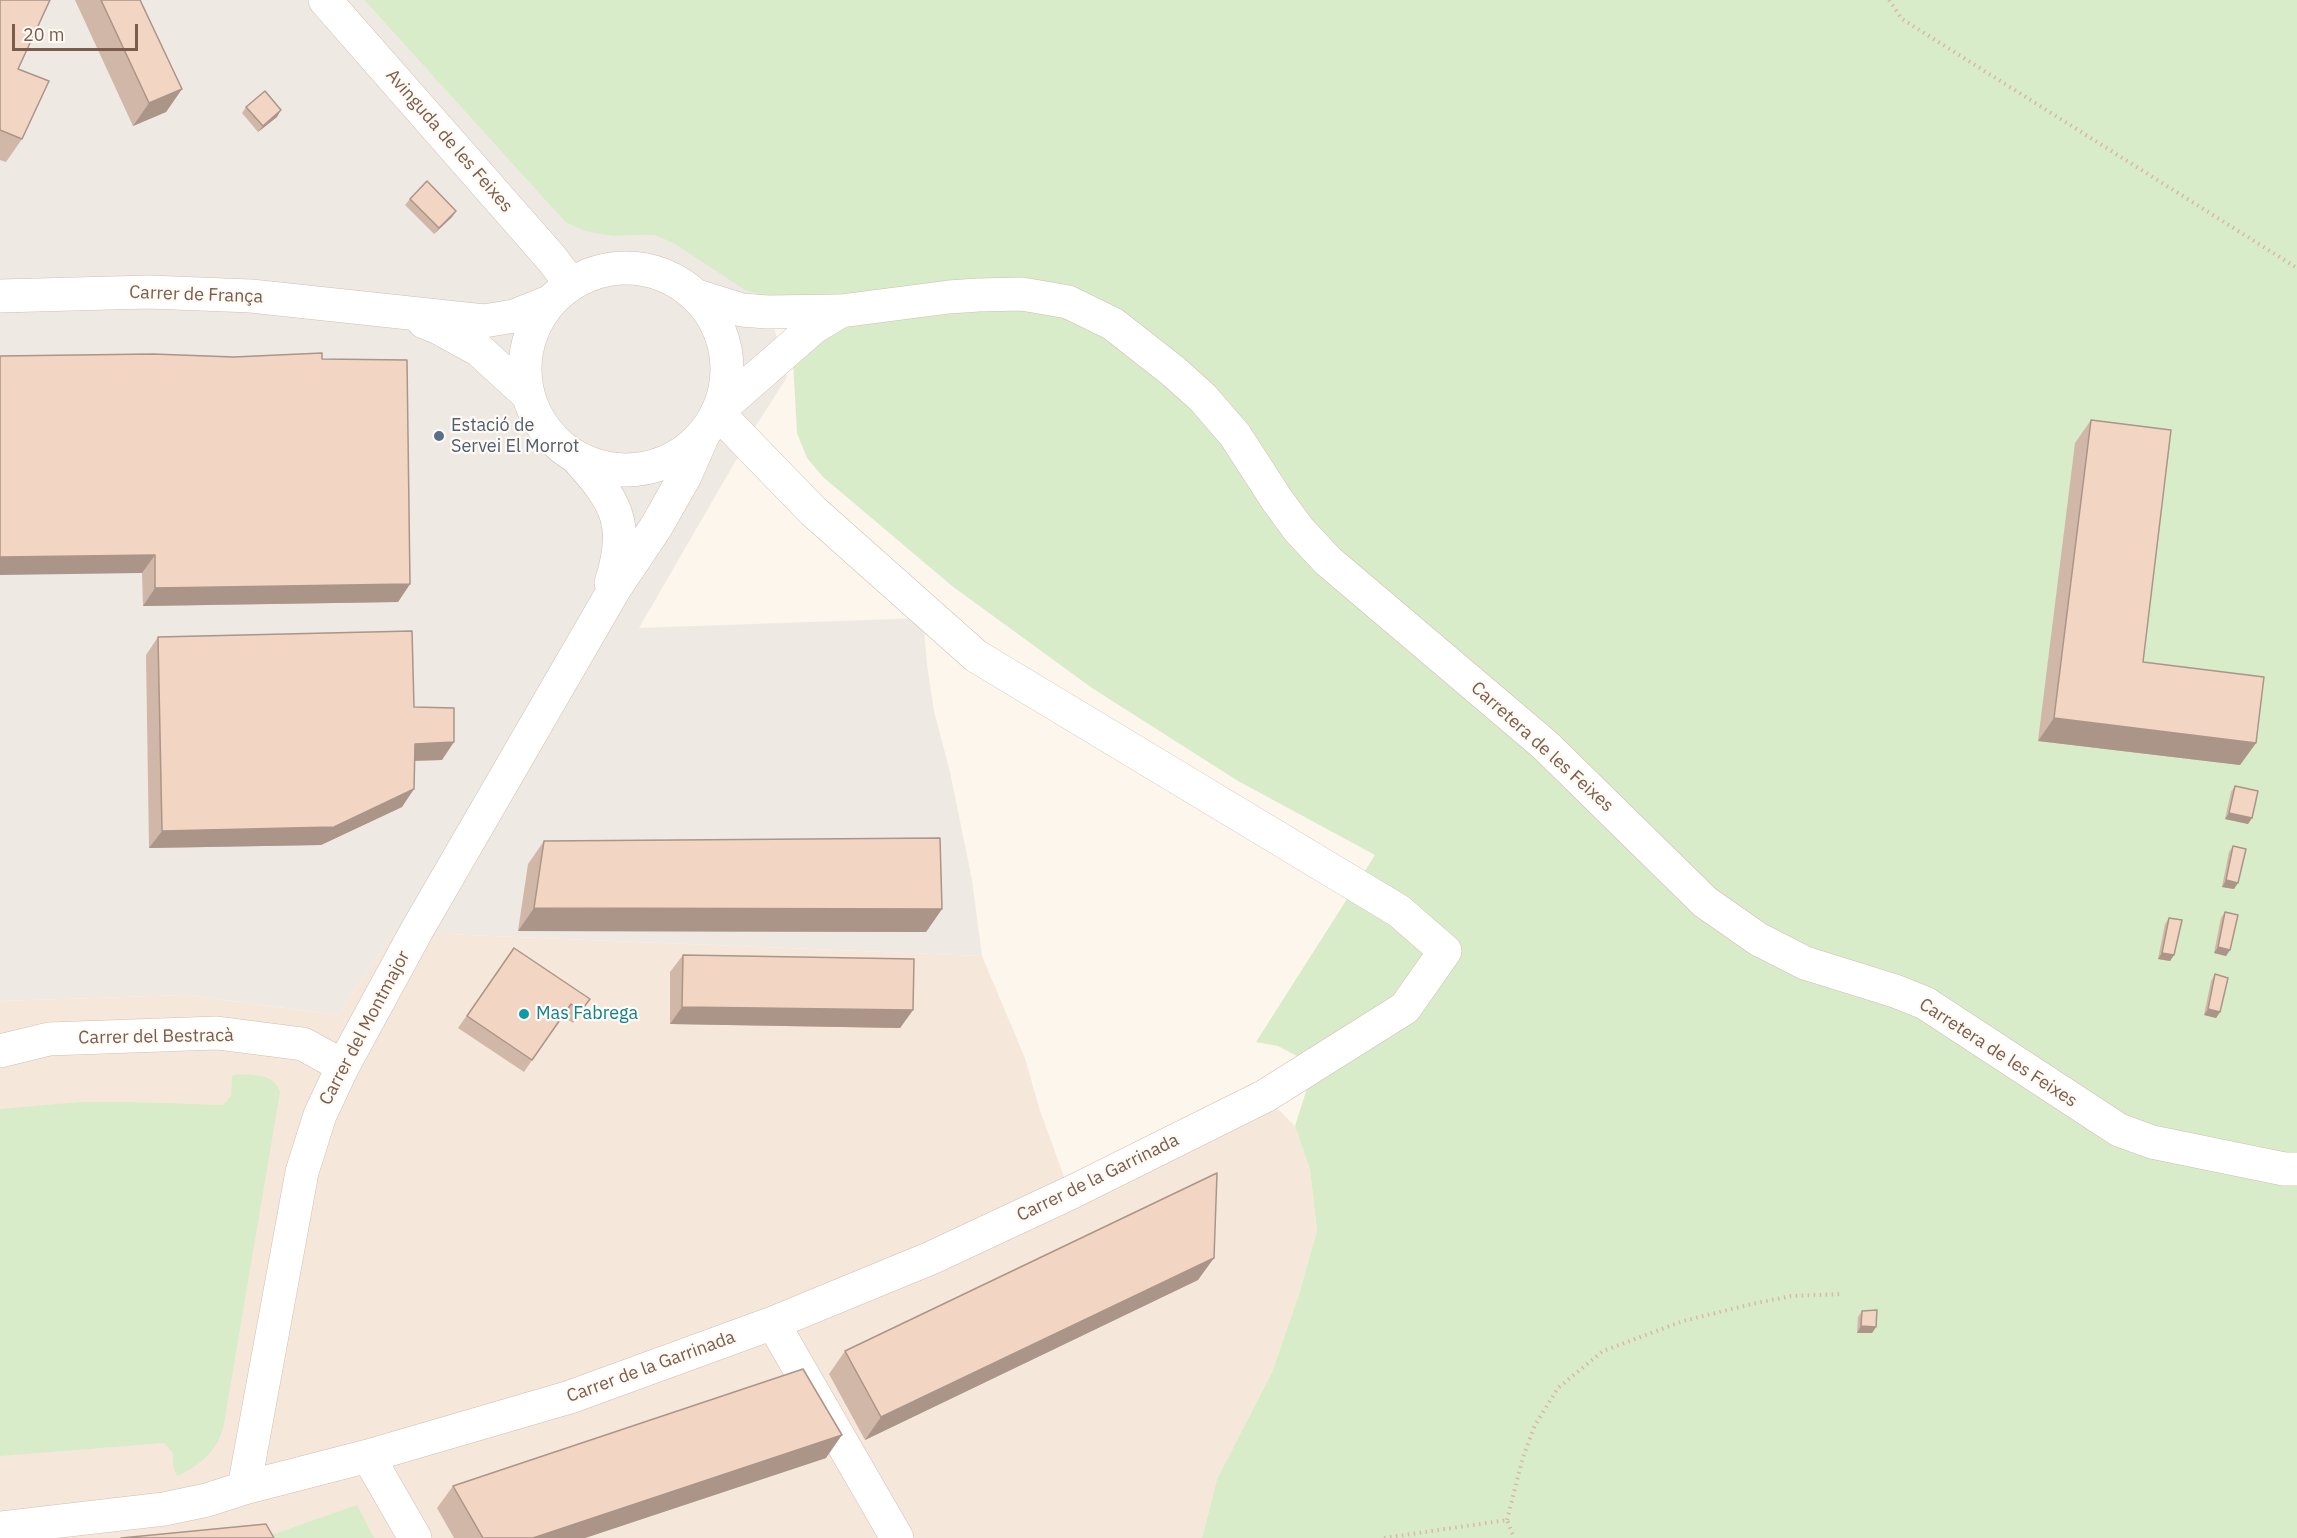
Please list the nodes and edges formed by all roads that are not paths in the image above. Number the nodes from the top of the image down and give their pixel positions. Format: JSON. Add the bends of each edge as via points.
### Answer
{"nodes":[{"id":1,"x":325,"y":0,"type":"edge"},
{"id":2,"x":560,"y":293,"type":"junction"},
{"id":3,"x":0,"y":296,"type":"edge"},
{"id":4,"x":697,"y":296,"type":"junction"},
{"id":5,"x":391,"y":310,"type":"junction"},
{"id":6,"x":841,"y":311,"type":"junction"},
{"id":7,"x":527,"y":394,"type":"junction"},
{"id":8,"x":710,"y":422,"type":"junction"},
{"id":9,"x":577,"y":458,"type":"junction"},
{"id":10,"x":602,"y":611,"type":"junction"},
{"id":11,"x":0,"y":1051,"type":"edge"},
{"id":12,"x":343,"y":1066,"type":"junction"},
{"id":13,"x":2297,"y":1169,"type":"edge"},
{"id":14,"x":773,"y":1323,"type":"junction"},
{"id":15,"x":368,"y":1456,"type":"junction"},
{"id":16,"x":244,"y":1488,"type":"junction"},
{"id":17,"x":0,"y":1528,"type":"edge"},
{"id":18,"x":415,"y":1538,"type":"edge"},
{"id":19,"x":897,"y":1538,"type":"edge"}],
"edges":[{"from":1,"to":2,"type":"street","name":"Avinguda de les Feixes","via":[[545,250]]},
{"from":2,"to":4,"type":"street","via":[[596,272],[623,267],[650,270],[675,280]]},
{"from":2,"to":5,"type":"street","name":"Carrer de França","via":[[514,316],[484,321]]},
{"from":2,"to":7,"type":"street","via":[[535,323],[527,345]]},
{"from":3,"to":5,"type":"street","name":"Carrer de França","via":[[149,292],[251,296]]},
{"from":4,"to":6,"type":"street","name":"Carretera de les Feixes","via":[[742,310]]},
{"from":4,"to":8,"type":"street","via":[[710,312],[726,351],[724,392]]},
{"from":5,"to":7,"type":"street","name":"Carrer de França","via":[[439,328],[479,350]]},
{"from":6,"to":8,"type":"street","name":"Carretera de les Feixes","via":[[813,327]]},
{"from":6,"to":13,"type":"street","name":"Carretera de les Feixes","via":[[949,297],[1022,294],[1068,302],[1113,324],[1203,398],[1235,435],[1299,530],[1328,561],[1545,744],[1705,902],[1732,922],[1805,963],[1925,1004],[2119,1130],[2152,1142]]},
{"from":7,"to":9,"type":"street","via":[[546,431]]},
{"from":8,"to":9,"type":"street","via":[[683,452],[658,465],[631,470],[603,467]]},
{"from":8,"to":10,"type":"street","name":"Carrer del Montmajor","via":[[656,527]]},
{"from":8,"to":14,"type":"street","name":"Carrer de la Garrinada","via":[[976,656],[1399,911],[1445,951],[1405,1008],[1265,1096],[931,1258]]},
{"from":9,"to":10,"type":"street","name":"Carrer del Montmajor","via":[[602,485],[618,516],[617,563]]},
{"from":10,"to":12,"type":"street","name":"Carrer del Montmajor"},
{"from":11,"to":12,"type":"street","name":"Carrer del Bestracà","via":[[50,1039],[217,1033],[303,1044]]},
{"from":12,"to":16,"type":"street","name":"Carrer del Montmajor","via":[[320,1114],[302,1172]]},
{"from":14,"to":15,"type":"street","name":"Carrer de la Garrinada","via":[[570,1397]]},
{"from":14,"to":19,"type":"street"},
{"from":15,"to":16,"type":"street","name":"Carrer de la Garrinada"},
{"from":15,"to":18,"type":"street"},
{"from":16,"to":17,"type":"street","name":"Carrer de la Garrinada","via":[[164,1509]]}]}
